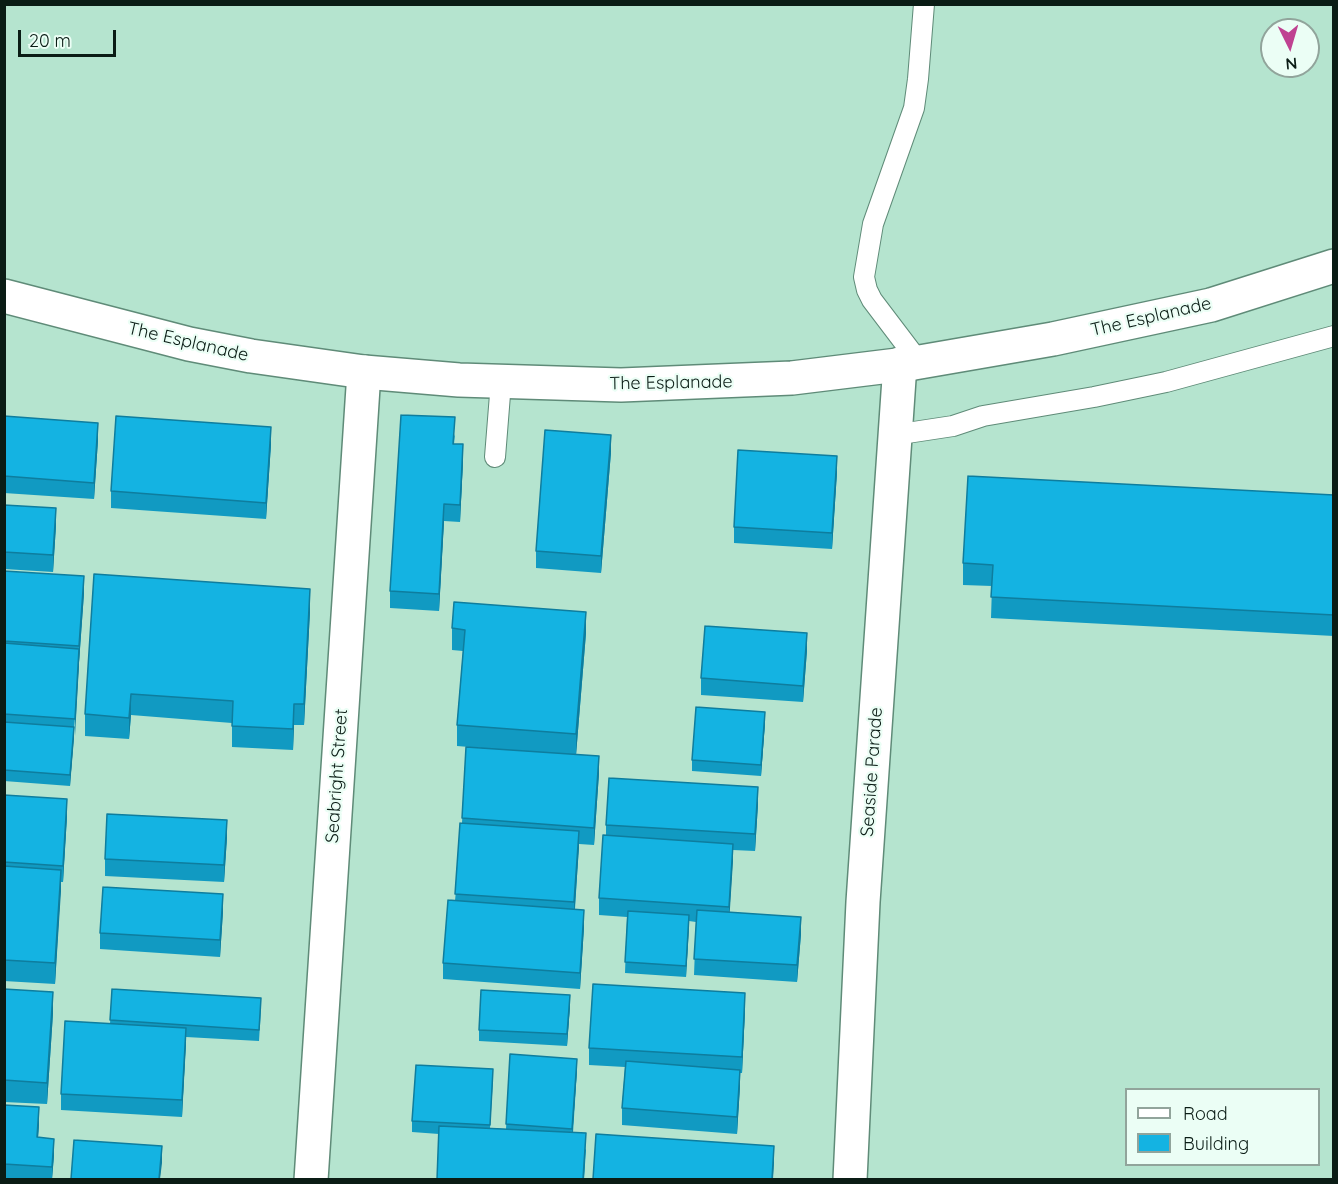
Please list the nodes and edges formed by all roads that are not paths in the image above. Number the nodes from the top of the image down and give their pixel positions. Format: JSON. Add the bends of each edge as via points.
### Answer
{"nodes":[{"id":1,"x":924,"y":4,"type":"edge"},
{"id":2,"x":1334,"y":266,"type":"edge"},
{"id":3,"x":4,"y":296,"type":"edge"},
{"id":4,"x":1334,"y":336,"type":"edge"},
{"id":5,"x":910,"y":363,"type":"junction"},
{"id":6,"x":364,"y":372,"type":"junction"},
{"id":7,"x":501,"y":382,"type":"junction"},
{"id":8,"x":894,"y":435,"type":"junction"},
{"id":9,"x":495,"y":457,"type":"dead end"},
{"id":10,"x":311,"y":1179,"type":"edge"},
{"id":11,"x":850,"y":1179,"type":"edge"}],
"edges":[{"from":1,"to":5,"type":"lane","via":[[914,108],[873,224],[864,277],[872,300]]},
{"from":2,"to":5,"type":"street","name":"The Esplanade","via":[[1210,304],[1053,339]]},
{"from":3,"to":6,"type":"street","name":"The Esplanade","via":[[189,344]]},
{"from":4,"to":8,"type":"lane","via":[[1166,382]]},
{"from":5,"to":7,"type":"street","name":"The Esplanade","via":[[729,382]]},
{"from":5,"to":8,"type":"street","name":"Seaside Parade"},
{"from":6,"to":7,"type":"street","name":"The Esplanade"},
{"from":6,"to":10,"type":"street","name":"Seabright Street"},
{"from":7,"to":9,"type":"lane"},
{"from":8,"to":11,"type":"street","name":"Seaside Parade","via":[[862,913]]}]}
